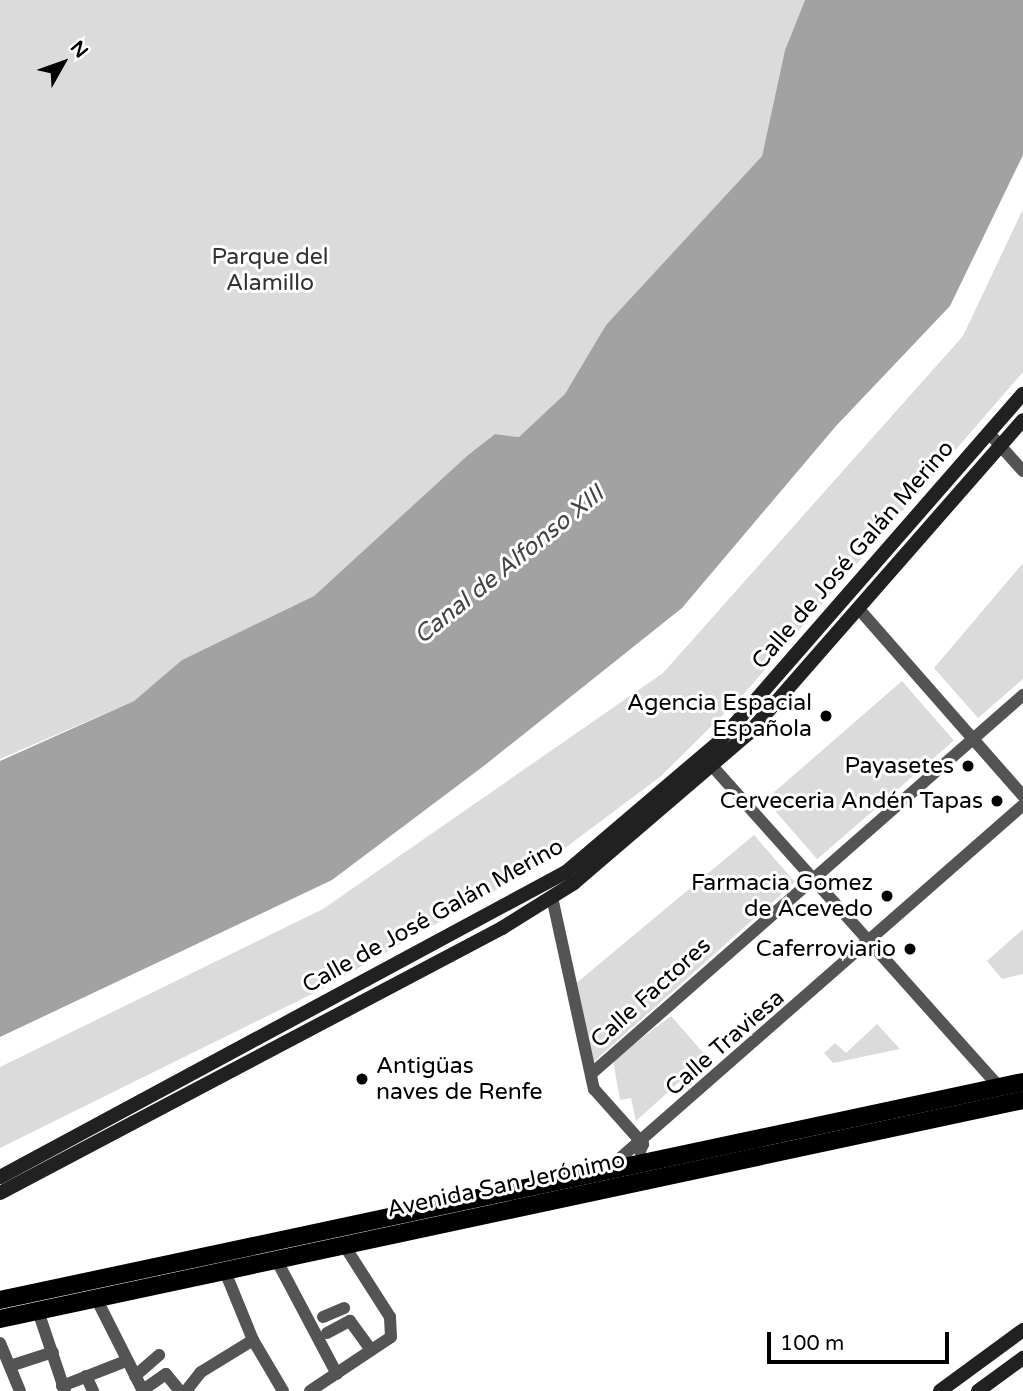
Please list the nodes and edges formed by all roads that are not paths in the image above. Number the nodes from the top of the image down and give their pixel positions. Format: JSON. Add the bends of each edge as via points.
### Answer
{"nodes":[{"id":1,"x":1023,"y":394,"type":"edge"},
{"id":2,"x":1023,"y":420,"type":"edge"},
{"id":3,"x":989,"y":433,"type":"junction"},
{"id":4,"x":1000,"y":446,"type":"junction"},
{"id":5,"x":1023,"y":471,"type":"edge"},
{"id":6,"x":858,"y":608,"type":"junction"},
{"id":7,"x":1023,"y":695,"type":"edge"},
{"id":8,"x":973,"y":739,"type":"junction"},
{"id":9,"x":714,"y":768,"type":"junction"},
{"id":10,"x":1023,"y":796,"type":"edge"},
{"id":11,"x":1023,"y":805,"type":"edge"},
{"id":12,"x":811,"y":880,"type":"junction"},
{"id":13,"x":552,"y":897,"type":"junction"},
{"id":14,"x":868,"y":945,"type":"junction"},
{"id":15,"x":591,"y":1074,"type":"junction"},
{"id":16,"x":1023,"y":1082,"type":"edge"},
{"id":17,"x":999,"y":1087,"type":"junction"},
{"id":18,"x":1023,"y":1100,"type":"edge"},
{"id":19,"x":643,"y":1144,"type":"junction"},
{"id":20,"x":641,"y":1164,"type":"junction"},
{"id":21,"x":603,"y":1171,"type":"junction"},
{"id":22,"x":0,"y":1177,"type":"edge"},
{"id":23,"x":653,"y":1179,"type":"junction"},
{"id":24,"x":0,"y":1193,"type":"edge"},
{"id":25,"x":344,"y":1245,"type":"junction"},
{"id":26,"x":276,"y":1259,"type":"junction"},
{"id":27,"x":224,"y":1269,"type":"junction"},
{"id":28,"x":96,"y":1298,"type":"junction"},
{"id":29,"x":0,"y":1300,"type":"edge"},
{"id":30,"x":38,"y":1311,"type":"junction"},
{"id":31,"x":333,"y":1313,"type":"dead end"},
{"id":32,"x":0,"y":1319,"type":"edge"},
{"id":33,"x":340,"y":1326,"type":"junction"},
{"id":34,"x":1023,"y":1330,"type":"edge"},
{"id":35,"x":327,"y":1333,"type":"dead end"},
{"id":36,"x":253,"y":1340,"type":"junction"},
{"id":37,"x":0,"y":1343,"type":"edge"},
{"id":38,"x":371,"y":1350,"type":"junction"},
{"id":39,"x":52,"y":1352,"type":"junction"},
{"id":40,"x":159,"y":1355,"type":"dead end"},
{"id":41,"x":1023,"y":1358,"type":"edge"},
{"id":42,"x":126,"y":1360,"type":"junction"},
{"id":43,"x":10,"y":1366,"type":"junction"},
{"id":44,"x":337,"y":1374,"type":"junction"},
{"id":45,"x":86,"y":1376,"type":"junction"},
{"id":46,"x":135,"y":1376,"type":"junction"},
{"id":47,"x":63,"y":1389,"type":"edge"},
{"id":48,"x":20,"y":1391,"type":"edge"},
{"id":49,"x":93,"y":1391,"type":"edge"},
{"id":50,"x":143,"y":1391,"type":"edge"},
{"id":51,"x":180,"y":1391,"type":"edge"},
{"id":52,"x":186,"y":1391,"type":"edge"},
{"id":53,"x":283,"y":1391,"type":"edge"},
{"id":54,"x":310,"y":1391,"type":"edge"},
{"id":55,"x":940,"y":1391,"type":"edge"},
{"id":56,"x":978,"y":1391,"type":"edge"}],
"edges":[{"from":1,"to":3,"type":"main road","name":"Calle de José Galán Merino"},
{"from":2,"to":4,"type":"main road","name":"Calle de José Galán Merino"},
{"from":3,"to":4,"type":"street"},
{"from":3,"to":22,"type":"main road","name":"Calle de José Galán Merino","via":[[719,742],[566,872]]},
{"from":4,"to":5,"type":"street"},
{"from":4,"to":6,"type":"main road","name":"Calle de José Galán Merino"},
{"from":6,"to":8,"type":"street"},
{"from":6,"to":9,"type":"main road","name":"Calle de José Galán Merino"},
{"from":7,"to":8,"type":"street","name":"Calle Factores"},
{"from":8,"to":10,"type":"street"},
{"from":8,"to":12,"type":"street","name":"Calle Factores"},
{"from":9,"to":12,"type":"street"},
{"from":9,"to":13,"type":"main road","name":"Calle de José Galán Merino"},
{"from":11,"to":14,"type":"street","name":"Calle Traviesa"},
{"from":12,"to":14,"type":"street"},
{"from":12,"to":15,"type":"street","name":"Calle Factores"},
{"from":13,"to":15,"type":"street"},
{"from":13,"to":24,"type":"main road","name":"Calle de José Galán Merino"},
{"from":14,"to":17,"type":"street"},
{"from":14,"to":19,"type":"street","name":"Calle Traviesa"},
{"from":15,"to":19,"type":"street","via":[[594,1089]]},
{"from":16,"to":17,"type":"main road","name":"Avenida San Jerónimo"},
{"from":17,"to":20,"type":"main road","name":"Avenida San Jerónimo"},
{"from":18,"to":23,"type":"main road","name":"Avenida San Jerónimo"},
{"from":19,"to":20,"type":"street"},
{"from":19,"to":21,"type":"street","name":"Calle Traviesa"},
{"from":20,"to":21,"type":"main road","name":"Avenida San Jerónimo"},
{"from":20,"to":23,"type":"street"},
{"from":21,"to":29,"type":"main road","name":"Avenida San Jerónimo"},
{"from":23,"to":25,"type":"main road","name":"Avenida San Jerónimo"},
{"from":25,"to":26,"type":"main road","name":"Avenida San Jerónimo"},
{"from":25,"to":38,"type":"street","via":[[390,1317],[391,1337]]},
{"from":26,"to":27,"type":"main road","name":"Avenida San Jerónimo"},
{"from":26,"to":44,"type":"street"},
{"from":27,"to":28,"type":"main road","name":"Avenida San Jerónimo"},
{"from":27,"to":36,"type":"street"},
{"from":28,"to":30,"type":"main road","name":"Avenida San Jerónimo"},
{"from":28,"to":42,"type":"street"},
{"from":30,"to":32,"type":"main road","name":"Avenida San Jerónimo"},
{"from":30,"to":39,"type":"street"},
{"from":31,"to":33,"type":"street"},
{"from":33,"to":35,"type":"street"},
{"from":33,"to":38,"type":"street","via":[[350,1321]]},
{"from":34,"to":55,"type":"main road"},
{"from":36,"to":52,"type":"street","via":[[201,1372]]},
{"from":36,"to":53,"type":"street"},
{"from":37,"to":43,"type":"street"},
{"from":38,"to":44,"type":"street"},
{"from":39,"to":43,"type":"street"},
{"from":39,"to":47,"type":"street"},
{"from":40,"to":46,"type":"street"},
{"from":41,"to":56,"type":"main road"},
{"from":42,"to":45,"type":"street"},
{"from":42,"to":46,"type":"street"},
{"from":43,"to":48,"type":"street"},
{"from":44,"to":54,"type":"street"},
{"from":45,"to":47,"type":"street"},
{"from":45,"to":49,"type":"street"},
{"from":46,"to":50,"type":"street"},
{"from":50,"to":51,"type":"street","via":[[166,1374]]}]}
